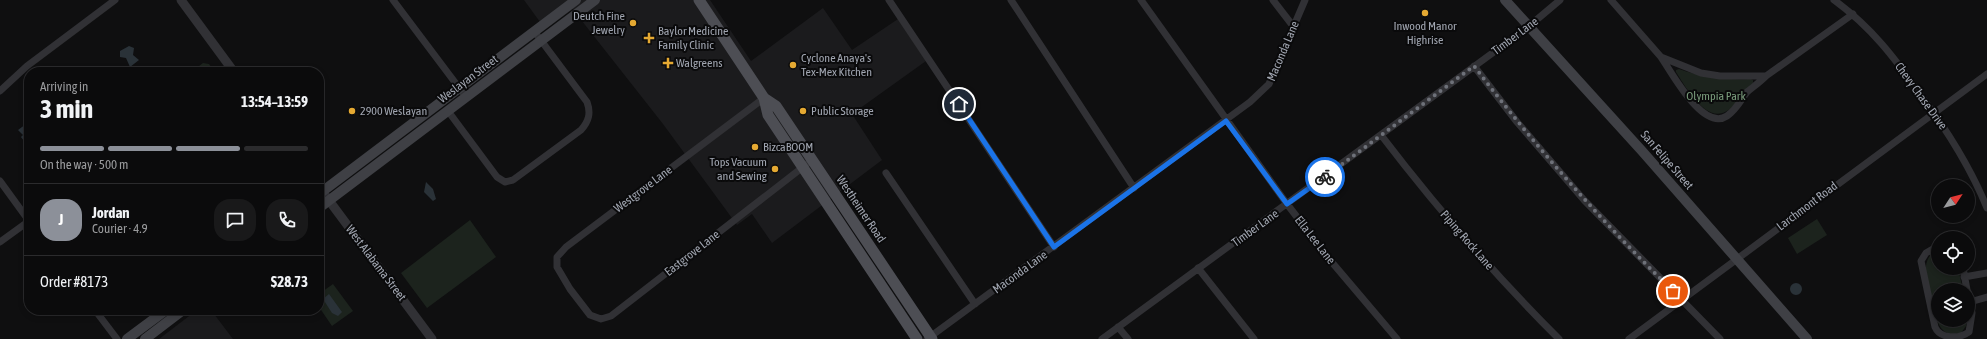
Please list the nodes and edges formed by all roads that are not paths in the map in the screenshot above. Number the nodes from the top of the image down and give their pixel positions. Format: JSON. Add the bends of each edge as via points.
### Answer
{"nodes":[{"id":1,"x":115,"y":0,"type":"edge"},
{"id":2,"x":180,"y":0,"type":"edge"},
{"id":3,"x":393,"y":0,"type":"edge"},
{"id":4,"x":576,"y":0,"type":"edge"},
{"id":5,"x":595,"y":0,"type":"edge"},
{"id":6,"x":699,"y":0,"type":"edge"},
{"id":7,"x":889,"y":0,"type":"edge"},
{"id":8,"x":1011,"y":0,"type":"edge"},
{"id":9,"x":1141,"y":0,"type":"edge"},
{"id":10,"x":1273,"y":0,"type":"edge"},
{"id":11,"x":1304,"y":0,"type":"edge"},
{"id":12,"x":1505,"y":0,"type":"edge"},
{"id":13,"x":1560,"y":0,"type":"edge"},
{"id":14,"x":1611,"y":0,"type":"edge"},
{"id":15,"x":1834,"y":0,"type":"edge"},
{"id":16,"x":1853,"y":14,"type":"junction"},
{"id":17,"x":1293,"y":26,"type":"junction"},
{"id":18,"x":1528,"y":27,"type":"junction"},
{"id":19,"x":534,"y":31,"type":"junction"},
{"id":20,"x":541,"y":41,"type":"junction"},
{"id":21,"x":1661,"y":57,"type":"junction"},
{"id":22,"x":1474,"y":66,"type":"junction"},
{"id":23,"x":26,"y":67,"type":"edge"},
{"id":24,"x":230,"y":67,"type":"edge"},
{"id":25,"x":24,"y":69,"type":"edge"},
{"id":26,"x":1987,"y":74,"type":"edge"},
{"id":27,"x":1766,"y":76,"type":"junction"},
{"id":28,"x":459,"y":88,"type":"junction"},
{"id":29,"x":0,"y":91,"type":"edge"},
{"id":30,"x":466,"y":98,"type":"junction"},
{"id":31,"x":764,"y":98,"type":"junction"},
{"id":32,"x":448,"y":111,"type":"junction"},
{"id":33,"x":1933,"y":112,"type":"junction"},
{"id":34,"x":1226,"y":121,"type":"junction"},
{"id":35,"x":1381,"y":135,"type":"junction"},
{"id":36,"x":812,"y":160,"type":"junction"},
{"id":37,"x":802,"y":166,"type":"junction"},
{"id":38,"x":886,"y":173,"type":"dead end"},
{"id":39,"x":0,"y":181,"type":"edge"},
{"id":40,"x":324,"y":188,"type":"edge"},
{"id":41,"x":1134,"y":188,"type":"junction"},
{"id":42,"x":324,"y":195,"type":"edge"},
{"id":43,"x":329,"y":201,"type":"junction"},
{"id":44,"x":324,"y":204,"type":"edge"},
{"id":45,"x":1287,"y":204,"type":"junction"},
{"id":46,"x":1987,"y":208,"type":"edge"},
{"id":47,"x":24,"y":214,"type":"edge"},
{"id":48,"x":24,"y":225,"type":"edge"},
{"id":49,"x":0,"y":242,"type":"edge"},
{"id":50,"x":1054,"y":247,"type":"junction"},
{"id":51,"x":1931,"y":250,"type":"edge"},
{"id":52,"x":1736,"y":259,"type":"junction"},
{"id":53,"x":1198,"y":268,"type":"junction"},
{"id":54,"x":1987,"y":273,"type":"edge"},
{"id":55,"x":1964,"y":277,"type":"joint"},
{"id":56,"x":1966,"y":283,"type":"edge"},
{"id":57,"x":574,"y":294,"type":"joint"},
{"id":58,"x":1987,"y":297,"type":"edge"},
{"id":59,"x":1683,"y":300,"type":"junction"},
{"id":60,"x":1975,"y":301,"type":"edge"},
{"id":61,"x":975,"y":304,"type":"junction"},
{"id":62,"x":1931,"y":308,"type":"edge"},
{"id":63,"x":99,"y":315,"type":"edge"},
{"id":64,"x":159,"y":315,"type":"edge"},
{"id":65,"x":176,"y":315,"type":"edge"},
{"id":66,"x":1118,"y":327,"type":"junction"},
{"id":67,"x":1936,"y":327,"type":"edge"},
{"id":68,"x":1970,"y":327,"type":"edge"},
{"id":69,"x":929,"y":338,"type":"edge"},
{"id":70,"x":117,"y":339,"type":"edge"},
{"id":71,"x":127,"y":339,"type":"edge"},
{"id":72,"x":144,"y":339,"type":"edge"},
{"id":73,"x":432,"y":339,"type":"edge"},
{"id":74,"x":917,"y":339,"type":"edge"},
{"id":75,"x":1102,"y":339,"type":"edge"},
{"id":76,"x":1128,"y":339,"type":"edge"},
{"id":77,"x":1254,"y":339,"type":"edge"},
{"id":78,"x":1397,"y":339,"type":"edge"},
{"id":79,"x":1559,"y":339,"type":"edge"},
{"id":80,"x":1629,"y":339,"type":"edge"},
{"id":81,"x":1720,"y":339,"type":"edge"},
{"id":82,"x":1807,"y":339,"type":"edge"}],
"edges":[{"from":1,"to":23,"type":"street"},
{"from":2,"to":24,"type":"street"},
{"from":3,"to":28,"type":"street"},
{"from":4,"to":19,"type":"main road","name":"Weslayan Street"},
{"from":5,"to":20,"type":"main road","name":"Weslayan Street"},
{"from":6,"to":31,"type":"main road","name":"Westheimer Road"},
{"from":7,"to":50,"type":"street"},
{"from":8,"to":41,"type":"street"},
{"from":9,"to":34,"type":"street","name":"Ella Lee Lane"},
{"from":10,"to":17,"type":"street"},
{"from":11,"to":17,"type":"street","name":"Maconda Lane"},
{"from":12,"to":18,"type":"main road","name":"San Felipe Street"},
{"from":13,"to":18,"type":"street","name":"Timber Lane"},
{"from":14,"to":21,"type":"street"},
{"from":15,"to":16,"type":"street","name":"Chevy Chase Drive"},
{"from":16,"to":27,"type":"street"},
{"from":16,"to":33,"type":"street","name":"Chevy Chase Drive","via":[[1886,47]]},
{"from":17,"to":34,"type":"street","name":"Maconda Lane","via":[[1268,84]]},
{"from":18,"to":22,"type":"street","name":"Timber Lane"},
{"from":18,"to":52,"type":"main road","name":"San Felipe Street","via":[[1642,151]]},
{"from":19,"to":20,"type":"street"},
{"from":19,"to":28,"type":"main road","name":"Weslayan Street"},
{"from":20,"to":30,"type":"main road","name":"Weslayan Street"},
{"from":20,"to":32,"type":"street","via":[[587,102],[590,115],[581,130],[513,180],[504,182],[499,180]]},
{"from":21,"to":27,"type":"street","via":[[1700,73],[1720,76]]},
{"from":21,"to":27,"type":"street","via":[[1694,105],[1716,118],[1728,116],[1747,93]]},
{"from":22,"to":35,"type":"street","name":"Timber Lane"},
{"from":22,"to":59,"type":"street","via":[[1517,122],[1584,200]]},
{"from":25,"to":29,"type":"street"},
{"from":26,"to":33,"type":"street","name":"Larchmont Road"},
{"from":28,"to":30,"type":"street"},
{"from":28,"to":40,"type":"main road","name":"Weslayan Street"},
{"from":30,"to":32,"type":"main road","name":"Weslayan Street"},
{"from":31,"to":36,"type":"main road","name":"Westheimer Road","via":[[776,106]]},
{"from":31,"to":37,"type":"main road","name":"Westheimer Road","via":[[768,115]]},
{"from":31,"to":57,"type":"street","name":"Westgrove Lane","via":[[566,247],[557,257],[557,267]]},
{"from":32,"to":43,"type":"main road","name":"Weslayan Street"},
{"from":33,"to":46,"type":"street","name":"Chevy Chase Drive","via":[[1972,172]]},
{"from":33,"to":52,"type":"street","name":"Larchmont Road"},
{"from":34,"to":41,"type":"street","name":"Maconda Lane"},
{"from":34,"to":45,"type":"street","name":"Ella Lee Lane"},
{"from":35,"to":45,"type":"street","name":"Timber Lane"},
{"from":35,"to":79,"type":"street","name":"Piping Rock Lane","via":[[1480,256]]},
{"from":36,"to":37,"type":"street","name":"Eastgrove Lane"},
{"from":36,"to":69,"type":"main road","name":"Westheimer Road"},
{"from":37,"to":57,"type":"street","name":"Eastgrove Lane","via":[[611,316],[601,319],[590,315]]},
{"from":37,"to":74,"type":"main road","name":"Westheimer Road"},
{"from":38,"to":61,"type":"street"},
{"from":39,"to":47,"type":"street"},
{"from":41,"to":50,"type":"street","name":"Maconda Lane"},
{"from":42,"to":43,"type":"street","name":"West Alabama Street"},
{"from":43,"to":44,"type":"main road","name":"Weslayan Street"},
{"from":43,"to":73,"type":"street","name":"West Alabama Street"},
{"from":45,"to":53,"type":"street","name":"Timber Lane"},
{"from":45,"to":78,"type":"street","name":"Ella Lee Lane","via":[[1330,260]]},
{"from":48,"to":49,"type":"street"},
{"from":50,"to":61,"type":"street","name":"Maconda Lane"},
{"from":51,"to":62,"type":"street","via":[[1921,260]]},
{"from":52,"to":59,"type":"street","name":"Larchmont Road"},
{"from":52,"to":82,"type":"main road","name":"San Felipe Street"},
{"from":53,"to":66,"type":"street","name":"Timber Lane"},
{"from":53,"to":77,"type":"street"},
{"from":54,"to":55,"type":"street"},
{"from":55,"to":56,"type":"street"},
{"from":58,"to":60,"type":"street"},
{"from":59,"to":80,"type":"street","name":"Larchmont Road"},
{"from":59,"to":81,"type":"street"},
{"from":61,"to":69,"type":"street","name":"Maconda Lane"},
{"from":63,"to":70,"type":"street"},
{"from":64,"to":71,"type":"main road"},
{"from":65,"to":72,"type":"main road"},
{"from":66,"to":75,"type":"street","name":"Timber Lane"},
{"from":66,"to":76,"type":"street"},
{"from":67,"to":68,"type":"street","via":[[1937,333],[1943,337],[1955,339],[1964,337]]}]}
